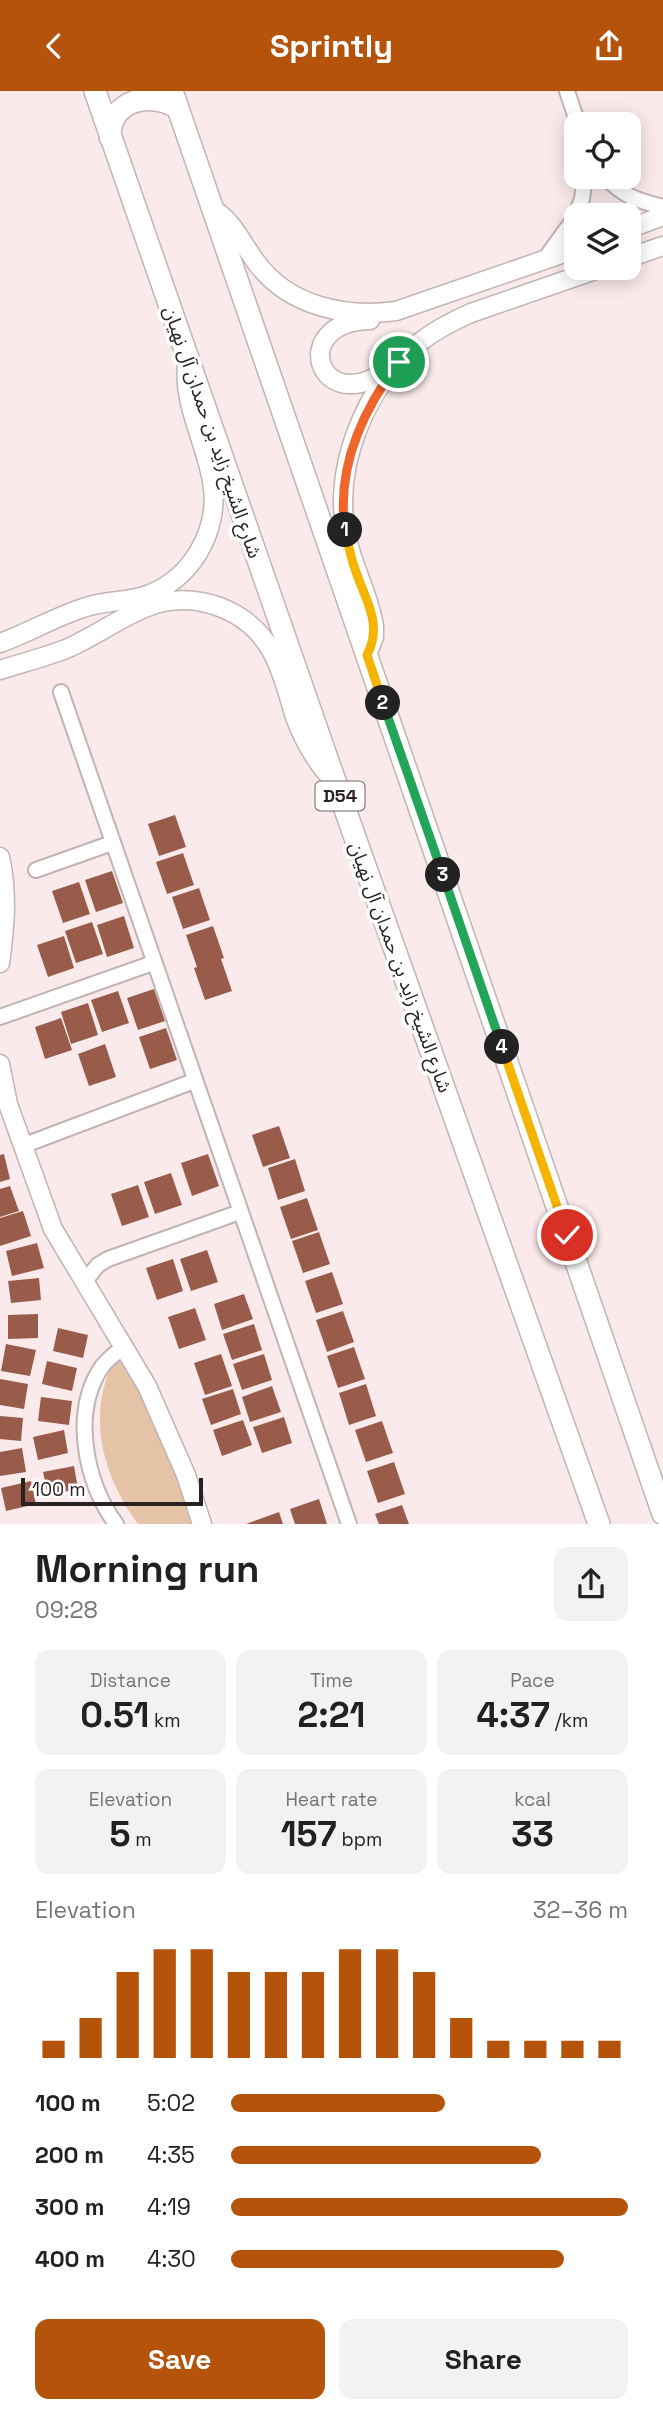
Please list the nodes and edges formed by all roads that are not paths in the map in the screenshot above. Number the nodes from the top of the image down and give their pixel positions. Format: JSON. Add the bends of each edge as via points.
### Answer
{"nodes":[{"id":1,"x":95,"y":91,"type":"edge"},
{"id":2,"x":567,"y":91,"type":"edge"},
{"id":3,"x":175,"y":100,"type":"edge"},
{"id":4,"x":574,"y":112,"type":"edge"},
{"id":5,"x":110,"y":138,"type":"junction"},
{"id":6,"x":618,"y":189,"type":"edge"},
{"id":7,"x":663,"y":207,"type":"edge"},
{"id":8,"x":212,"y":208,"type":"junction"},
{"id":9,"x":663,"y":216,"type":"edge"},
{"id":10,"x":641,"y":224,"type":"edge"},
{"id":11,"x":564,"y":232,"type":"edge"},
{"id":12,"x":663,"y":246,"type":"edge"},
{"id":13,"x":564,"y":253,"type":"edge"},
{"id":14,"x":641,"y":254,"type":"edge"},
{"id":15,"x":543,"y":261,"type":"junction"},
{"id":16,"x":566,"y":280,"type":"edge"},
{"id":17,"x":396,"y":311,"type":"junction"},
{"id":18,"x":187,"y":359,"type":"junction"},
{"id":19,"x":399,"y":362,"type":"junction"},
{"id":20,"x":5,"y":641,"type":"edge"},
{"id":21,"x":367,"y":655,"type":"junction"},
{"id":22,"x":19,"y":664,"type":"junction"},
{"id":23,"x":0,"y":670,"type":"edge"},
{"id":24,"x":61,"y":692,"type":"dead end"},
{"id":25,"x":336,"y":784,"type":"junction"},
{"id":26,"x":112,"y":843,"type":"junction"},
{"id":27,"x":0,"y":857,"type":"edge"},
{"id":28,"x":36,"y":870,"type":"dead end"},
{"id":29,"x":0,"y":963,"type":"edge"},
{"id":30,"x":153,"y":963,"type":"junction"},
{"id":31,"x":0,"y":1017,"type":"edge"},
{"id":32,"x":0,"y":1064,"type":"edge"},
{"id":33,"x":194,"y":1081,"type":"junction"},
{"id":34,"x":22,"y":1146,"type":"junction"},
{"id":35,"x":240,"y":1212,"type":"junction"},
{"id":36,"x":85,"y":1281,"type":"junction"},
{"id":37,"x":125,"y":1346,"type":"junction"},
{"id":38,"x":590,"y":1499,"type":"junction"},
{"id":39,"x":662,"y":1511,"type":"edge"},
{"id":40,"x":116,"y":1524,"type":"edge"},
{"id":41,"x":202,"y":1524,"type":"edge"},
{"id":42,"x":349,"y":1524,"type":"edge"},
{"id":43,"x":590,"y":1524,"type":"edge"},
{"id":44,"x":599,"y":1524,"type":"edge"}],
"edges":[{"from":1,"to":5,"type":"main road","name":"شارع الشيخ زايد بن حمدان آل نهيان","number":"D54"},
{"from":2,"to":4,"type":"street"},
{"from":3,"to":5,"type":"main road","via":[[171,103],[155,96],[130,100],[115,116]]},
{"from":3,"to":8,"type":"main road"},
{"from":5,"to":18,"type":"main road","name":"شارع الشيخ زايد بن حمدان آل نهيان","number":"D54"},
{"from":6,"to":7,"type":"street","via":[[633,199]]},
{"from":8,"to":17,"type":"street","via":[[231,223],[270,278],[298,298],[329,309]]},
{"from":8,"to":21,"type":"main road"},
{"from":9,"to":10,"type":"street"},
{"from":11,"to":15,"type":"street"},
{"from":12,"to":14,"type":"street"},
{"from":13,"to":15,"type":"street"},
{"from":15,"to":17,"type":"street"},
{"from":16,"to":19,"type":"street","via":[[453,321],[422,340]]},
{"from":17,"to":19,"type":"street","via":[[338,327],[324,339],[320,357],[334,380],[355,386]]},
{"from":18,"to":20,"type":"street","via":[[188,399],[214,489],[212,521],[199,551],[179,576],[152,593],[87,606]]},
{"from":18,"to":25,"type":"main road","name":"شارع الشيخ زايد بن حمدان آل نهيان","number":"D54"},
{"from":19,"to":21,"type":"street","via":[[362,421],[344,483],[349,551],[374,626]]},
{"from":20,"to":22,"type":"street"},
{"from":21,"to":39,"type":"main road"},
{"from":22,"to":23,"type":"street"},
{"from":22,"to":25,"type":"street","via":[[66,649],[156,604],[193,600],[225,609],[251,625],[271,649],[302,733]]},
{"from":24,"to":26,"type":"street"},
{"from":25,"to":38,"type":"main road","name":"شارع الشيخ زايد بن حمدان آل نهيان","number":"D54"},
{"from":26,"to":28,"type":"street"},
{"from":26,"to":30,"type":"street"},
{"from":27,"to":29,"type":"street","via":[[5,896]]},
{"from":30,"to":31,"type":"street"},
{"from":30,"to":33,"type":"street"},
{"from":32,"to":34,"type":"street"},
{"from":33,"to":34,"type":"street"},
{"from":33,"to":35,"type":"street"},
{"from":34,"to":36,"type":"street","via":[[53,1229]]},
{"from":35,"to":36,"type":"street","via":[[107,1259]]},
{"from":35,"to":42,"type":"street"},
{"from":36,"to":37,"type":"street"},
{"from":37,"to":40,"type":"street","via":[[99,1371],[86,1422],[92,1478]]},
{"from":37,"to":41,"type":"street","via":[[168,1430]]},
{"from":38,"to":43,"type":"main road"},
{"from":38,"to":44,"type":"main road","name":"شارع الشيخ زايد بن حمدان آل نهيان","number":"D54"}]}
